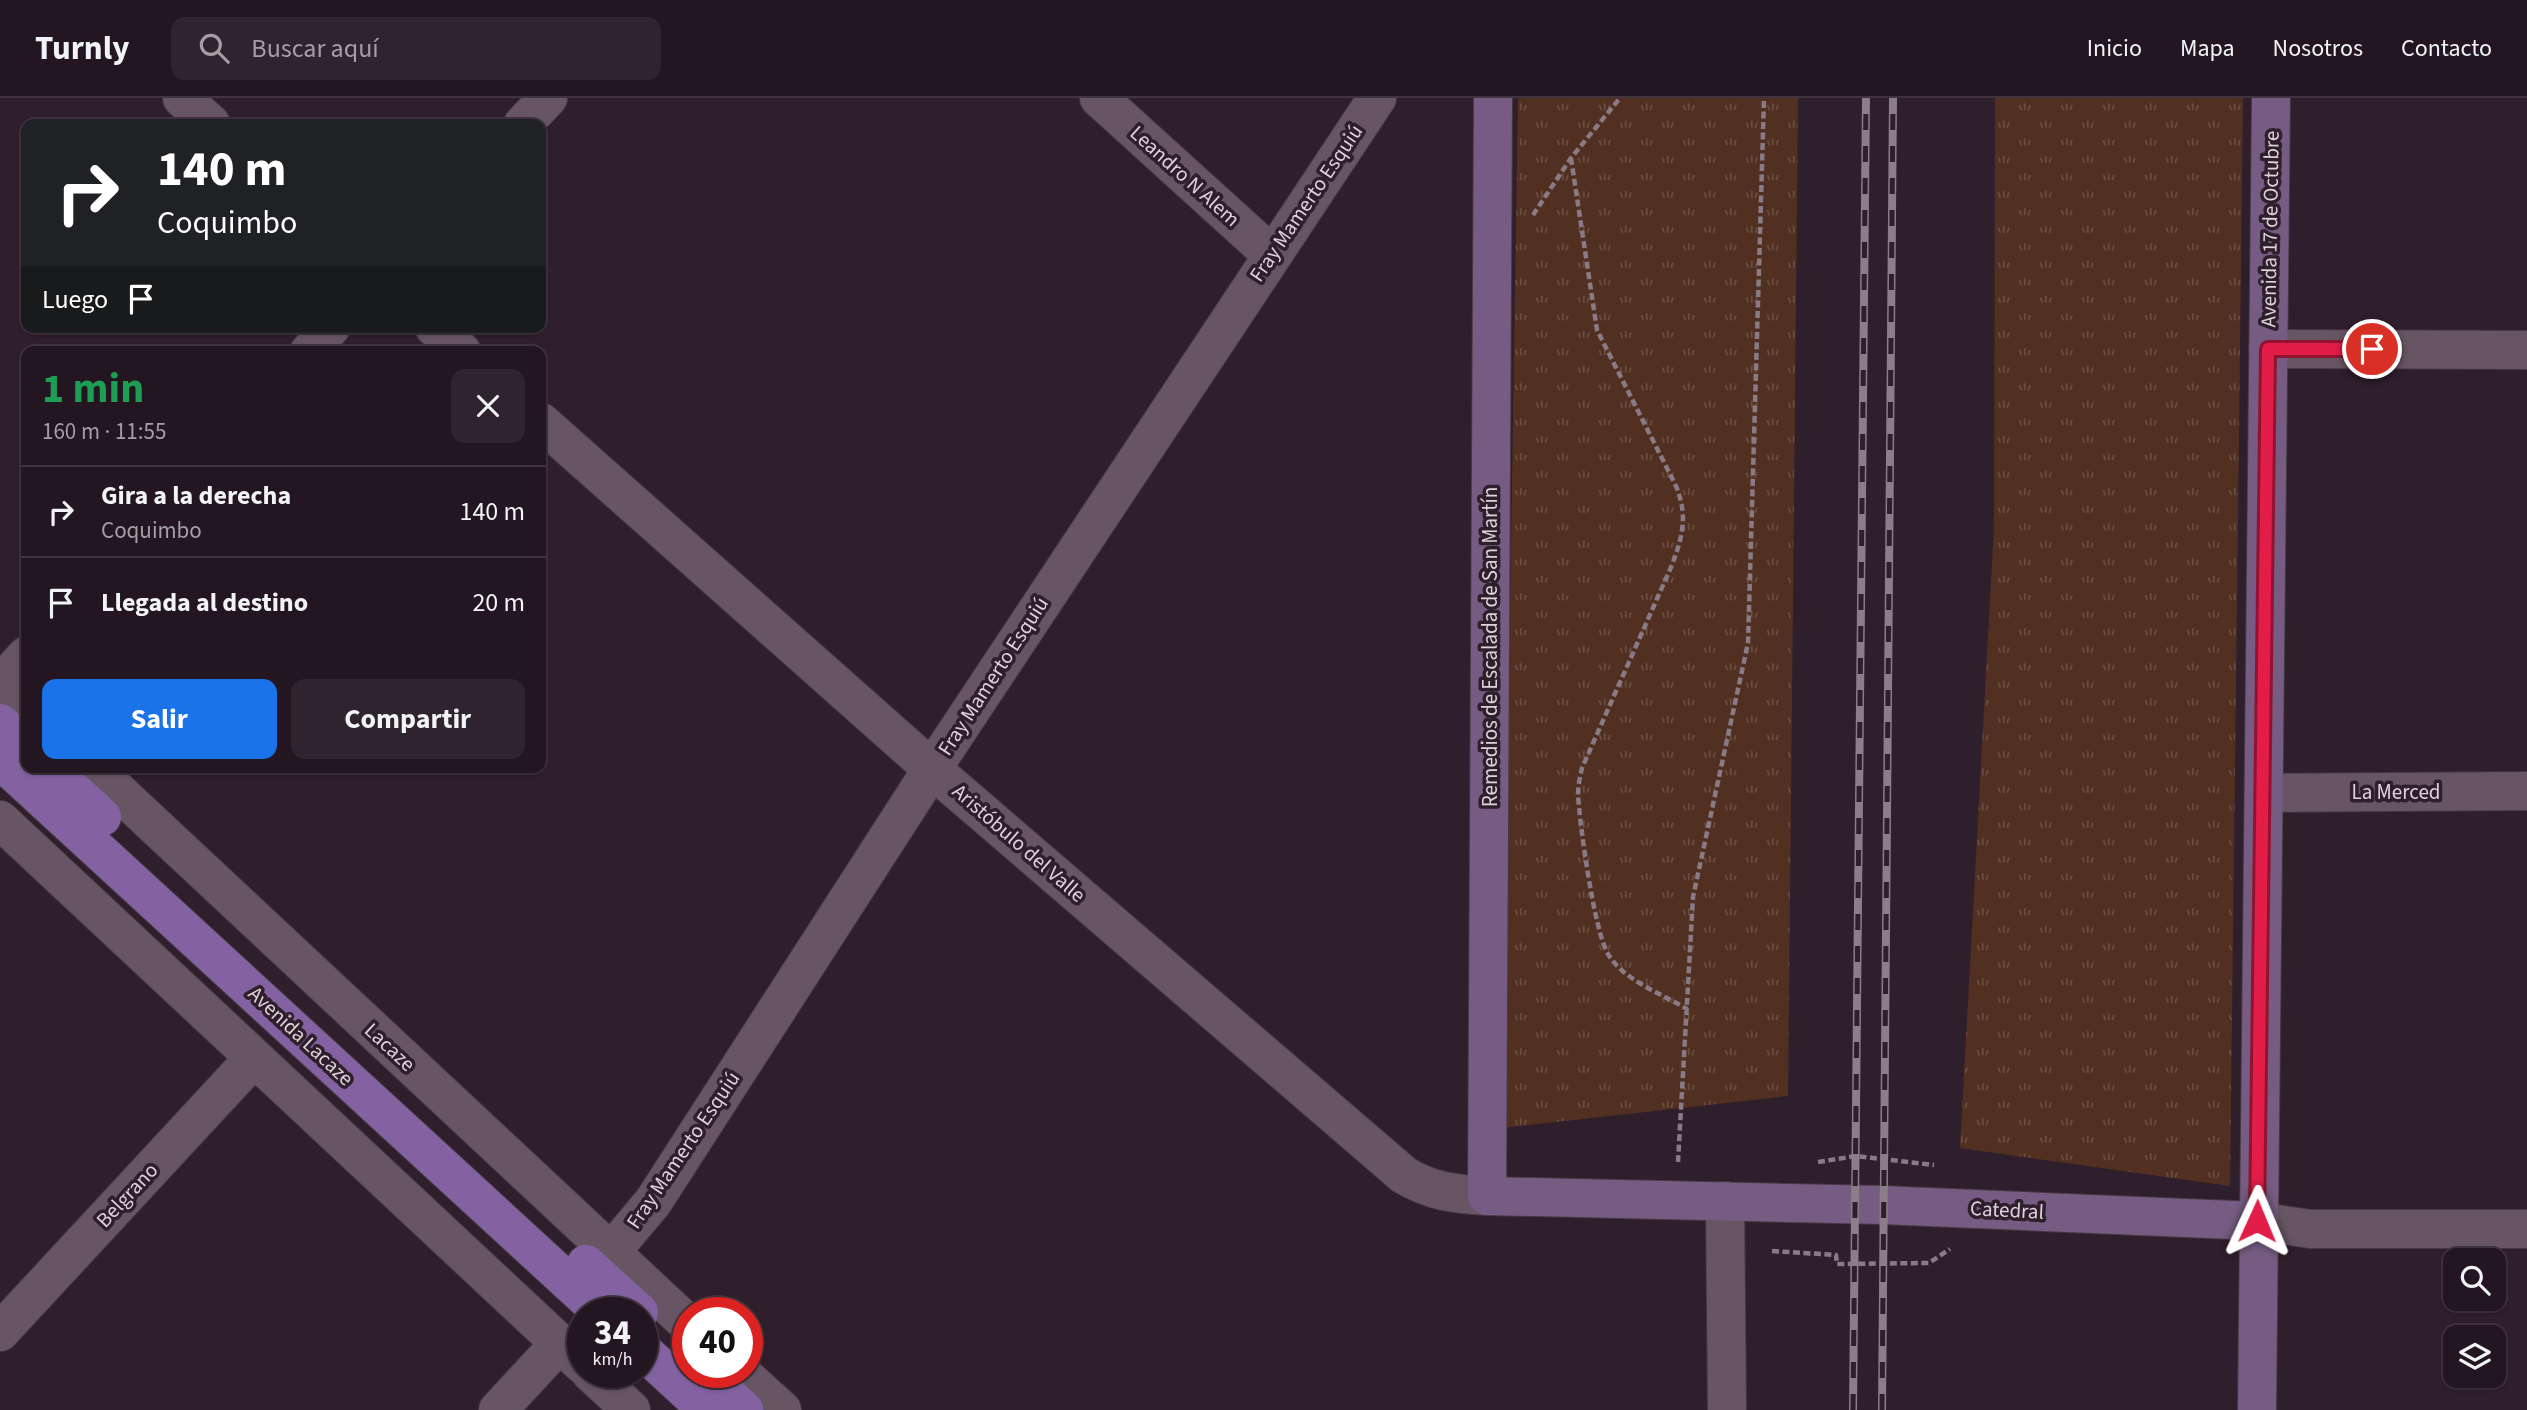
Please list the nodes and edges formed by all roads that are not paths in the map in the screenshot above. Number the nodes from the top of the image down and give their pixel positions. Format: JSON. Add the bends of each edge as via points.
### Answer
{"nodes":[{"id":1,"x":182,"y":98,"type":"edge"},
{"id":2,"x":548,"y":98,"type":"edge"},
{"id":3,"x":1099,"y":98,"type":"edge"},
{"id":4,"x":1377,"y":98,"type":"edge"},
{"id":5,"x":1493,"y":98,"type":"edge"},
{"id":6,"x":2271,"y":98,"type":"edge"},
{"id":7,"x":205,"y":119,"type":"edge"},
{"id":8,"x":528,"y":119,"type":"edge"},
{"id":9,"x":1272,"y":255,"type":"junction"},
{"id":10,"x":441,"y":333,"type":"edge"},
{"id":11,"x":456,"y":346,"type":"edge"},
{"id":12,"x":2268,"y":349,"type":"junction"},
{"id":13,"x":2527,"y":350,"type":"edge"},
{"id":14,"x":546,"y":426,"type":"edge"},
{"id":15,"x":0,"y":723,"type":"edge"},
{"id":16,"x":21,"y":742,"type":"edge"},
{"id":17,"x":0,"y":760,"type":"edge"},
{"id":18,"x":932,"y":769,"type":"junction"},
{"id":19,"x":54,"y":773,"type":"edge"},
{"id":20,"x":98,"y":773,"type":"edge"},
{"id":21,"x":2527,"y":791,"type":"edge"},
{"id":22,"x":2264,"y":793,"type":"junction"},
{"id":23,"x":0,"y":820,"type":"edge"},
{"id":24,"x":254,"y":1058,"type":"junction"},
{"id":25,"x":1487,"y":1196,"type":"junction"},
{"id":26,"x":1725,"y":1202,"type":"junction"},
{"id":27,"x":2257,"y":1221,"type":"junction"},
{"id":28,"x":2527,"y":1229,"type":"edge"},
{"id":29,"x":610,"y":1253,"type":"junction"},
{"id":30,"x":585,"y":1297,"type":"edge"},
{"id":31,"x":622,"y":1297,"type":"edge"},
{"id":32,"x":672,"y":1309,"type":"edge"},
{"id":33,"x":658,"y":1330,"type":"edge"},
{"id":34,"x":0,"y":1332,"type":"edge"},
{"id":35,"x":672,"y":1343,"type":"edge"},
{"id":36,"x":567,"y":1350,"type":"edge"},
{"id":37,"x":567,"y":1357,"type":"edge"},
{"id":38,"x":658,"y":1365,"type":"edge"},
{"id":39,"x":607,"y":1388,"type":"edge"},
{"id":40,"x":720,"y":1388,"type":"edge"},
{"id":41,"x":758,"y":1388,"type":"edge"},
{"id":42,"x":498,"y":1410,"type":"edge"},
{"id":43,"x":631,"y":1410,"type":"edge"},
{"id":44,"x":707,"y":1410,"type":"edge"},
{"id":45,"x":744,"y":1410,"type":"edge"},
{"id":46,"x":782,"y":1410,"type":"edge"},
{"id":47,"x":1727,"y":1410,"type":"edge"},
{"id":48,"x":2257,"y":1410,"type":"edge"}],
"edges":[{"from":1,"to":7,"type":"street"},
{"from":2,"to":8,"type":"street"},
{"from":3,"to":9,"type":"street","name":"Leandro N Alem"},
{"from":4,"to":9,"type":"street","name":"Fray Mamerto Esquiú"},
{"from":5,"to":25,"type":"street","name":"Remedios de Escalada de San Martín"},
{"from":6,"to":12,"type":"street","name":"Avenida 17 de Octubre"},
{"from":9,"to":18,"type":"street","name":"Fray Mamerto Esquiú"},
{"from":10,"to":11,"type":"street"},
{"from":12,"to":13,"type":"street"},
{"from":12,"to":22,"type":"street","name":"Avenida 17 de Octubre"},
{"from":14,"to":18,"type":"street","name":"Aristóbulo del Valle"},
{"from":15,"to":16,"type":"main road"},
{"from":17,"to":30,"type":"main road","name":"Avenida Lacaze"},
{"from":18,"to":25,"type":"street","name":"Aristóbulo del Valle","via":[[1404,1175],[1443,1193]]},
{"from":18,"to":29,"type":"street","name":"Fray Mamerto Esquiú","via":[[653,1202]]},
{"from":19,"to":31,"type":"main road","name":"Avenida Lacaze"},
{"from":20,"to":29,"type":"street","name":"Lacaze"},
{"from":21,"to":22,"type":"street","name":"La Merced"},
{"from":22,"to":27,"type":"street","name":"Avenida 17 de Octubre"},
{"from":23,"to":24,"type":"street"},
{"from":24,"to":34,"type":"street","name":"Belgrano"},
{"from":24,"to":36,"type":"street"},
{"from":25,"to":26,"type":"street","name":"Catedral"},
{"from":26,"to":27,"type":"street","name":"Catedral"},
{"from":26,"to":47,"type":"street"},
{"from":27,"to":28,"type":"street","name":"Catedral","via":[[2310,1229]]},
{"from":27,"to":48,"type":"street","name":"Avenida 17 de Octubre"},
{"from":29,"to":32,"type":"street","name":"Lacaze"},
{"from":33,"to":35,"type":"main road","name":"Avenida Lacaze"},
{"from":37,"to":42,"type":"street"},
{"from":38,"to":44,"type":"main road"},
{"from":39,"to":43,"type":"street"},
{"from":40,"to":45,"type":"main road"},
{"from":41,"to":46,"type":"street"}]}
